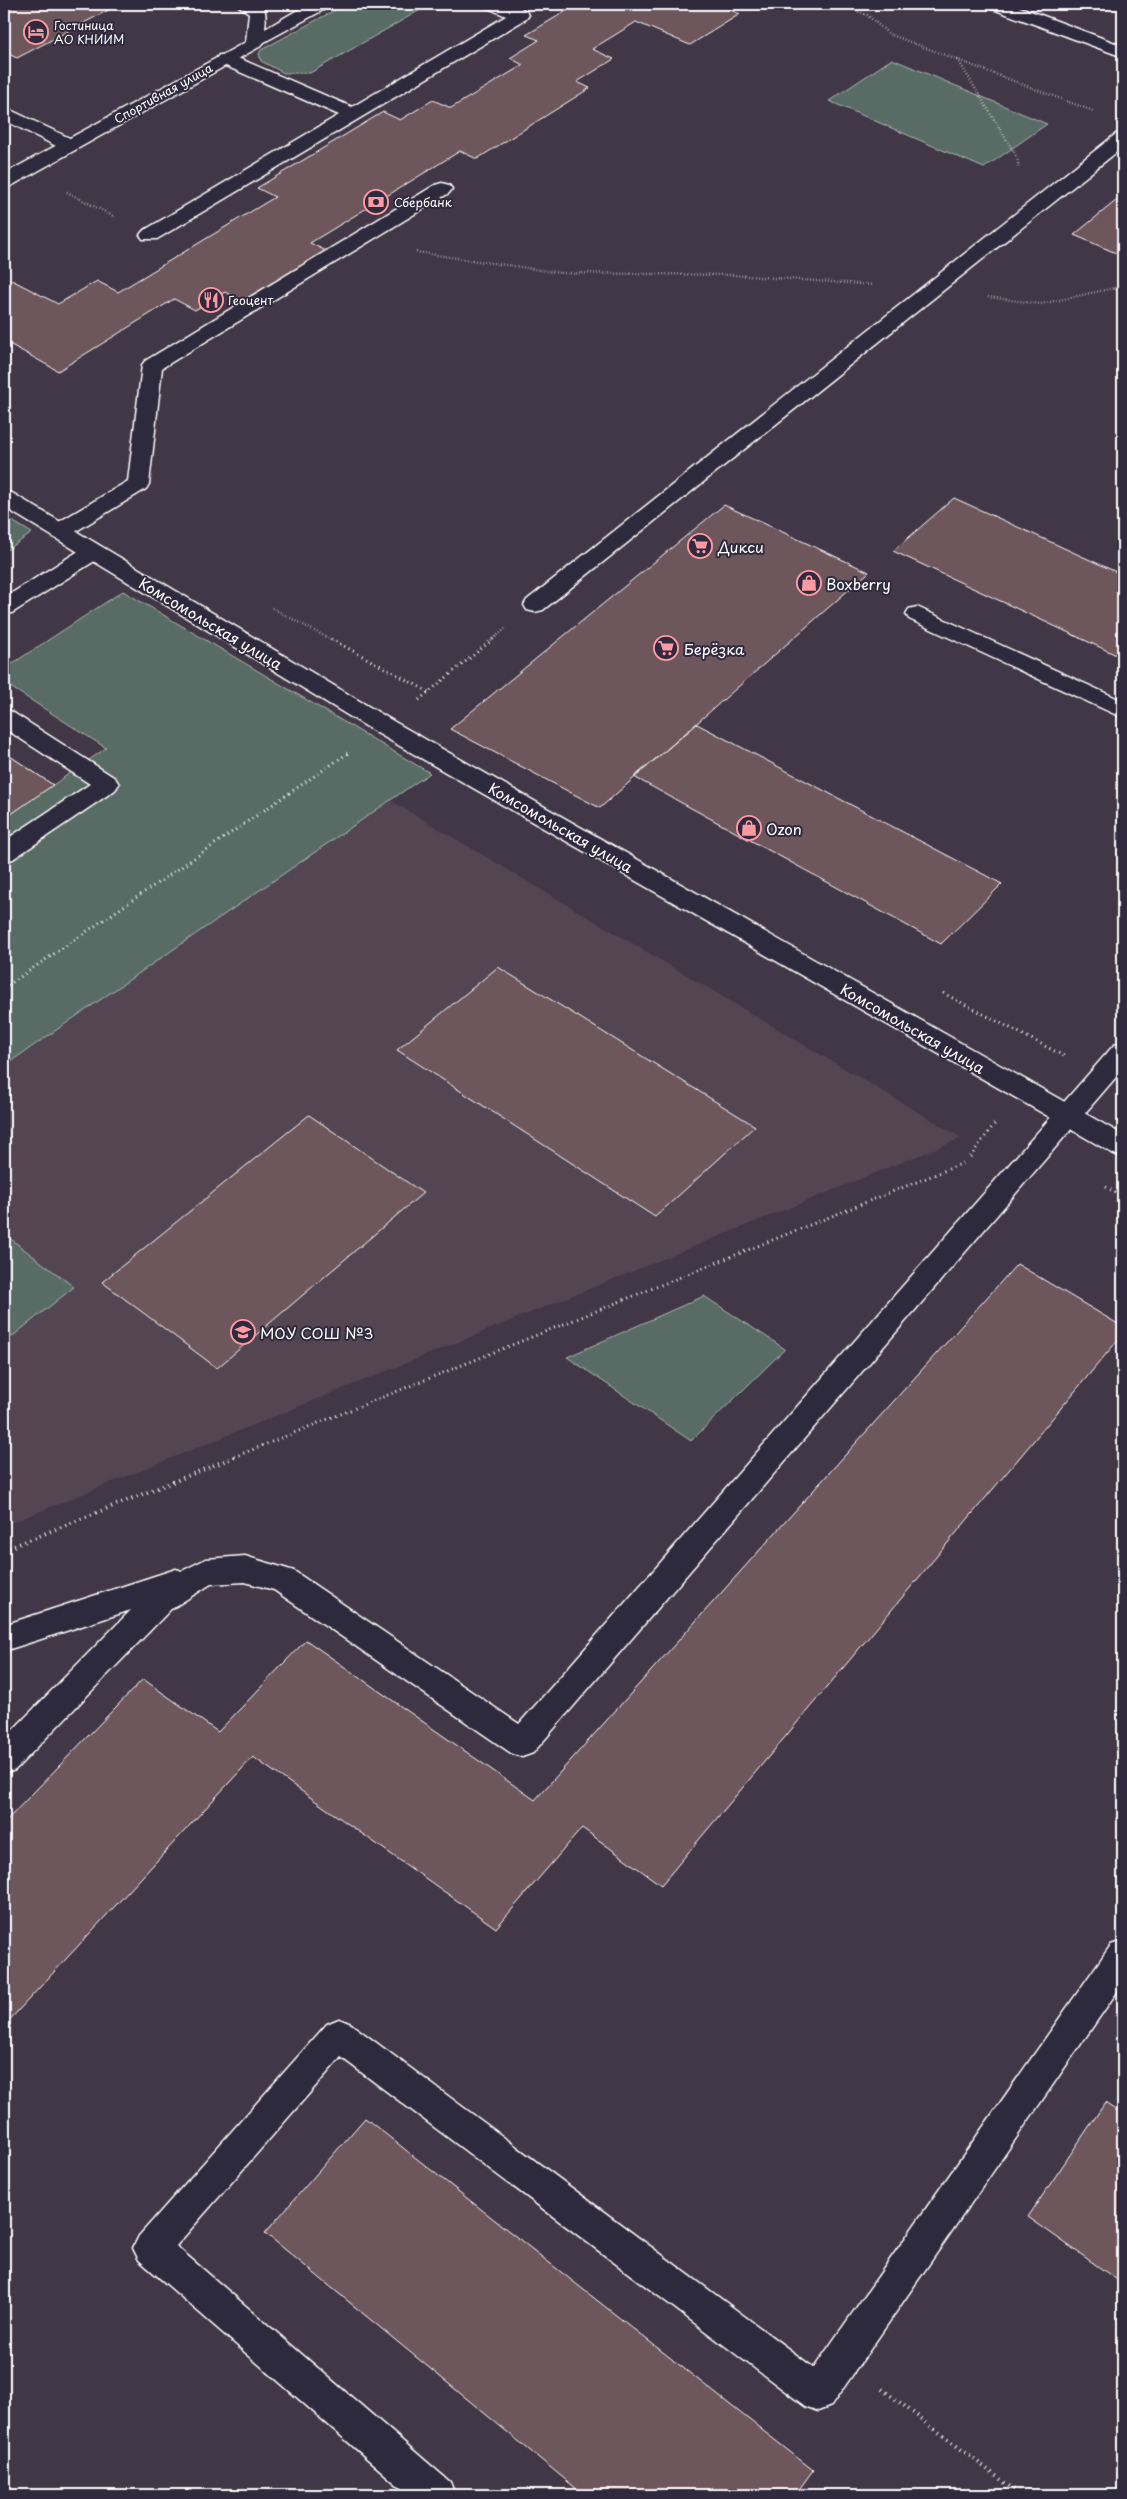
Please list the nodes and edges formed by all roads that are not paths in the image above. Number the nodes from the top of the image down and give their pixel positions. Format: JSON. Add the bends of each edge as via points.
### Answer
{"nodes":[{"id":1,"x":245,"y":4,"type":"edge"},
{"id":2,"x":321,"y":4,"type":"edge"},
{"id":3,"x":494,"y":4,"type":"edge"},
{"id":4,"x":996,"y":4,"type":"edge"},
{"id":5,"x":255,"y":42,"type":"junction"},
{"id":6,"x":1123,"y":52,"type":"edge"},
{"id":7,"x":225,"y":58,"type":"junction"},
{"id":8,"x":4,"y":113,"type":"edge"},
{"id":9,"x":353,"y":114,"type":"junction"},
{"id":10,"x":1123,"y":138,"type":"edge"},
{"id":11,"x":69,"y":145,"type":"junction"},
{"id":12,"x":4,"y":182,"type":"edge"},
{"id":13,"x":442,"y":189,"type":"dead end"},
{"id":14,"x":150,"y":235,"type":"road end"},
{"id":15,"x":4,"y":498,"type":"edge"},
{"id":16,"x":60,"y":532,"type":"junction"},
{"id":17,"x":94,"y":552,"type":"junction"},
{"id":18,"x":535,"y":605,"type":"road end"},
{"id":19,"x":4,"y":608,"type":"edge"},
{"id":20,"x":917,"y":614,"type":"dead end"},
{"id":21,"x":1123,"y":710,"type":"edge"},
{"id":22,"x":4,"y":717,"type":"edge"},
{"id":23,"x":4,"y":853,"type":"edge"},
{"id":24,"x":1123,"y":1052,"type":"edge"},
{"id":25,"x":1070,"y":1115,"type":"junction"},
{"id":26,"x":1123,"y":1147,"type":"edge"},
{"id":27,"x":206,"y":1572,"type":"junction"},
{"id":28,"x":4,"y":1638,"type":"edge"},
{"id":29,"x":4,"y":1760,"type":"edge"},
{"id":30,"x":1123,"y":1956,"type":"edge"},
{"id":31,"x":437,"y":2495,"type":"edge"}],
"edges":[{"from":1,"to":5,"type":"street","via":[[258,11]]},
{"from":2,"to":5,"type":"street","name":"Спортивная улица"},
{"from":3,"to":9,"type":"street","via":[[520,15]]},
{"from":4,"to":6,"type":"street"},
{"from":5,"to":7,"type":"street","name":"Спортивная улица"},
{"from":7,"to":9,"type":"street"},
{"from":7,"to":11,"type":"street","name":"Спортивная улица"},
{"from":8,"to":11,"type":"street"},
{"from":9,"to":14,"type":"street"},
{"from":10,"to":18,"type":"street"},
{"from":11,"to":12,"type":"street","name":"Спортивная улица"},
{"from":13,"to":16,"type":"street","via":[[152,365],[138,484]]},
{"from":15,"to":16,"type":"street","name":"Комсомольская улица"},
{"from":16,"to":17,"type":"street","name":"Комсомольская улица"},
{"from":17,"to":19,"type":"street"},
{"from":17,"to":25,"type":"street","name":"Комсомольская улица","via":[[385,727]]},
{"from":20,"to":21,"type":"street"},
{"from":22,"to":23,"type":"street","via":[[108,784]]},
{"from":24,"to":25,"type":"street"},
{"from":25,"to":26,"type":"street","name":"Комсомольская улица"},
{"from":25,"to":27,"type":"street","via":[[522,1743],[283,1580],[245,1569]]},
{"from":27,"to":28,"type":"street"},
{"from":27,"to":29,"type":"street","via":[[160,1600]]},
{"from":30,"to":31,"type":"street","via":[[818,2393],[339,2035],[151,2248]]}]}
